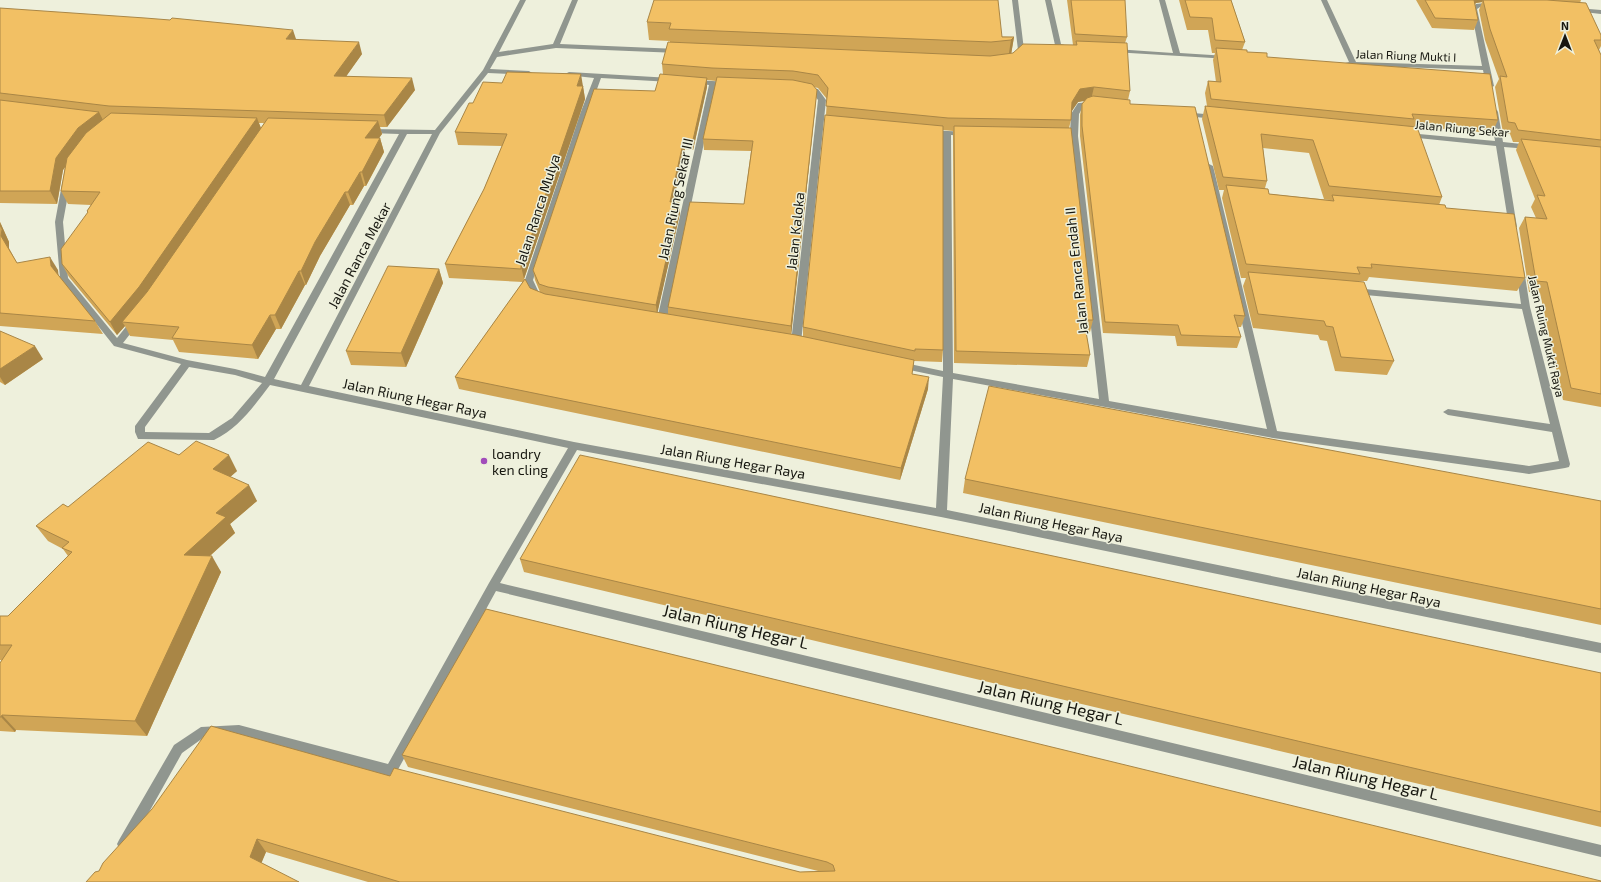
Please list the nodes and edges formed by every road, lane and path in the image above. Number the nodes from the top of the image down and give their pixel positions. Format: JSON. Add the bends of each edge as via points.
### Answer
{"nodes":[{"id":1,"x":523,"y":0,"type":"edge"},
{"id":2,"x":574,"y":0,"type":"edge"},
{"id":3,"x":1015,"y":0,"type":"edge"},
{"id":4,"x":1048,"y":0,"type":"edge"},
{"id":5,"x":1162,"y":0,"type":"edge"},
{"id":6,"x":1324,"y":0,"type":"edge"},
{"id":7,"x":1503,"y":4,"type":"edge"},
{"id":8,"x":1573,"y":10,"type":"edge"},
{"id":9,"x":1601,"y":12,"type":"edge"},
{"id":10,"x":556,"y":46,"type":"junction"},
{"id":11,"x":1074,"y":49,"type":"edge"},
{"id":12,"x":1106,"y":51,"type":"edge"},
{"id":13,"x":688,"y":52,"type":"edge"},
{"id":14,"x":495,"y":55,"type":"junction"},
{"id":15,"x":1177,"y":55,"type":"junction"},
{"id":16,"x":1233,"y":58,"type":"edge"},
{"id":17,"x":1011,"y":62,"type":"edge"},
{"id":18,"x":1337,"y":63,"type":"edge"},
{"id":19,"x":1353,"y":64,"type":"junction"},
{"id":20,"x":1487,"y":68,"type":"junction"},
{"id":21,"x":486,"y":71,"type":"junction"},
{"id":22,"x":538,"y":74,"type":"edge"},
{"id":23,"x":559,"y":74,"type":"edge"},
{"id":24,"x":599,"y":75,"type":"junction"},
{"id":25,"x":675,"y":81,"type":"edge"},
{"id":26,"x":690,"y":82,"type":"edge"},
{"id":27,"x":713,"y":84,"type":"junction"},
{"id":28,"x":735,"y":84,"type":"edge"},
{"id":29,"x":793,"y":87,"type":"edge"},
{"id":30,"x":1491,"y":90,"type":"edge"},
{"id":31,"x":1106,"y":105,"type":"edge"},
{"id":32,"x":1493,"y":105,"type":"edge"},
{"id":33,"x":1174,"y":113,"type":"edge"},
{"id":34,"x":1227,"y":118,"type":"edge"},
{"id":35,"x":364,"y":131,"type":"edge"},
{"id":36,"x":404,"y":132,"type":"junction"},
{"id":37,"x":438,"y":132,"type":"junction"},
{"id":38,"x":923,"y":132,"type":"edge"},
{"id":39,"x":947,"y":134,"type":"junction"},
{"id":40,"x":971,"y":134,"type":"edge"},
{"id":41,"x":1398,"y":134,"type":"edge"},
{"id":42,"x":1050,"y":136,"type":"edge"},
{"id":43,"x":1074,"y":136,"type":"junction"},
{"id":44,"x":1499,"y":143,"type":"junction"},
{"id":45,"x":1538,"y":148,"type":"edge"},
{"id":46,"x":1207,"y":158,"type":"edge"},
{"id":47,"x":67,"y":178,"type":"edge"},
{"id":48,"x":1514,"y":237,"type":"edge"},
{"id":49,"x":1518,"y":260,"type":"edge"},
{"id":50,"x":1346,"y":291,"type":"edge"},
{"id":51,"x":548,"y":302,"type":"edge"},
{"id":52,"x":1526,"y":307,"type":"junction"},
{"id":53,"x":140,"y":314,"type":"edge"},
{"id":54,"x":662,"y":320,"type":"edge"},
{"id":55,"x":796,"y":343,"type":"edge"},
{"id":56,"x":117,"y":344,"type":"junction"},
{"id":57,"x":887,"y":362,"type":"edge"},
{"id":58,"x":187,"y":363,"type":"junction"},
{"id":59,"x":948,"y":375,"type":"junction"},
{"id":60,"x":268,"y":381,"type":"junction"},
{"id":61,"x":303,"y":389,"type":"junction"},
{"id":62,"x":1104,"y":403,"type":"junction"},
{"id":63,"x":1448,"y":412,"type":"dead end"},
{"id":64,"x":1557,"y":429,"type":"junction"},
{"id":65,"x":1274,"y":434,"type":"junction"},
{"id":66,"x":574,"y":446,"type":"junction"},
{"id":67,"x":941,"y":514,"type":"junction"},
{"id":68,"x":493,"y":586,"type":"junction"},
{"id":69,"x":1601,"y":648,"type":"edge"},
{"id":70,"x":391,"y":770,"type":"junction"},
{"id":71,"x":406,"y":774,"type":"edge"},
{"id":72,"x":1601,"y":850,"type":"edge"},
{"id":73,"x":117,"y":856,"type":"edge"}],
"edges":[{"from":1,"to":14,"type":"street","name":"Jalan Ranca Mekar"},
{"from":2,"to":10,"type":"street"},
{"from":3,"to":17,"type":"street","via":[[1020,50]]},
{"from":4,"to":11,"type":"street","via":[[1058,45]]},
{"from":5,"to":15,"type":"street"},
{"from":6,"to":19,"type":"street"},
{"from":7,"to":20,"type":"street","via":[[1478,5],[1474,10]]},
{"from":8,"to":9,"type":"street"},
{"from":10,"to":13,"type":"street"},
{"from":10,"to":14,"type":"street"},
{"from":12,"to":15,"type":"street"},
{"from":14,"to":21,"type":"street","name":"Jalan Ranca Mekar"},
{"from":15,"to":16,"type":"street"},
{"from":18,"to":19,"type":"street","name":"Jalan Riung Mukti I"},
{"from":19,"to":20,"type":"street","name":"Jalan Riung Mukti I"},
{"from":20,"to":30,"type":"street"},
{"from":21,"to":22,"type":"street"},
{"from":21,"to":37,"type":"street","name":"Jalan Ranca Mekar"},
{"from":23,"to":24,"type":"street"},
{"from":24,"to":25,"type":"street"},
{"from":24,"to":51,"type":"street","name":"Jalan Ranca Mulya","via":[[529,280],[536,297]]},
{"from":26,"to":27,"type":"street"},
{"from":27,"to":28,"type":"street"},
{"from":27,"to":54,"type":"street","name":"Jalan Riung Sekar III"},
{"from":29,"to":55,"type":"street","name":"Jalan Kaloka","via":[[815,92],[822,100],[824,123]]},
{"from":31,"to":43,"type":"street","via":[[1081,105],[1075,114]]},
{"from":32,"to":44,"type":"street"},
{"from":33,"to":34,"type":"street","via":[[1197,119]]},
{"from":35,"to":36,"type":"street"},
{"from":36,"to":37,"type":"street"},
{"from":36,"to":60,"type":"street"},
{"from":37,"to":61,"type":"street","name":"Jalan Ranca Mekar"},
{"from":38,"to":39,"type":"street"},
{"from":39,"to":40,"type":"street"},
{"from":39,"to":59,"type":"street"},
{"from":41,"to":44,"type":"street","name":"Jalan Riung Sekar"},
{"from":42,"to":43,"type":"street"},
{"from":43,"to":62,"type":"street","name":"Jalan Ranca Endah II"},
{"from":44,"to":45,"type":"street","name":"Jalan Riung Sekar"},
{"from":44,"to":48,"type":"street","via":[[1508,221]]},
{"from":46,"to":65,"type":"street","via":[[1219,193],[1241,281]]},
{"from":47,"to":56,"type":"street","via":[[59,222],[64,278]]},
{"from":49,"to":52,"type":"street","name":"Jalan Ruing Mukti Raya"},
{"from":50,"to":52,"type":"street"},
{"from":52,"to":64,"type":"street","name":"Jalan Ruing Mukti Raya"},
{"from":53,"to":56,"type":"street"},
{"from":56,"to":58,"type":"street","name":"Jalan Riung Hegar Raya"},
{"from":57,"to":59,"type":"street"},
{"from":58,"to":60,"type":"street","name":"Jalan Riung Hegar Raya"},
{"from":58,"to":60,"type":"street","via":[[140,426],[142,436],[202,438],[220,433],[249,406]]},
{"from":59,"to":62,"type":"street"},
{"from":59,"to":67,"type":"street"},
{"from":60,"to":61,"type":"street","name":"Jalan Riung Hegar Raya"},
{"from":61,"to":66,"type":"street","name":"Jalan Riung Hegar Raya"},
{"from":62,"to":65,"type":"street"},
{"from":63,"to":64,"type":"street"},
{"from":64,"to":65,"type":"street","name":"Jalan Ruing Mukti Raya","via":[[1565,464],[1529,470]]},
{"from":66,"to":67,"type":"street","name":"Jalan Riung Hegar Raya"},
{"from":66,"to":68,"type":"street"},
{"from":67,"to":69,"type":"street","name":"Jalan Riung Hegar Raya"},
{"from":68,"to":70,"type":"street"},
{"from":68,"to":72,"type":"street","name":"Jalan Riung Hegar L"},
{"from":70,"to":71,"type":"street"},
{"from":70,"to":73,"type":"street","via":[[239,730],[201,733],[178,749]]}]}
